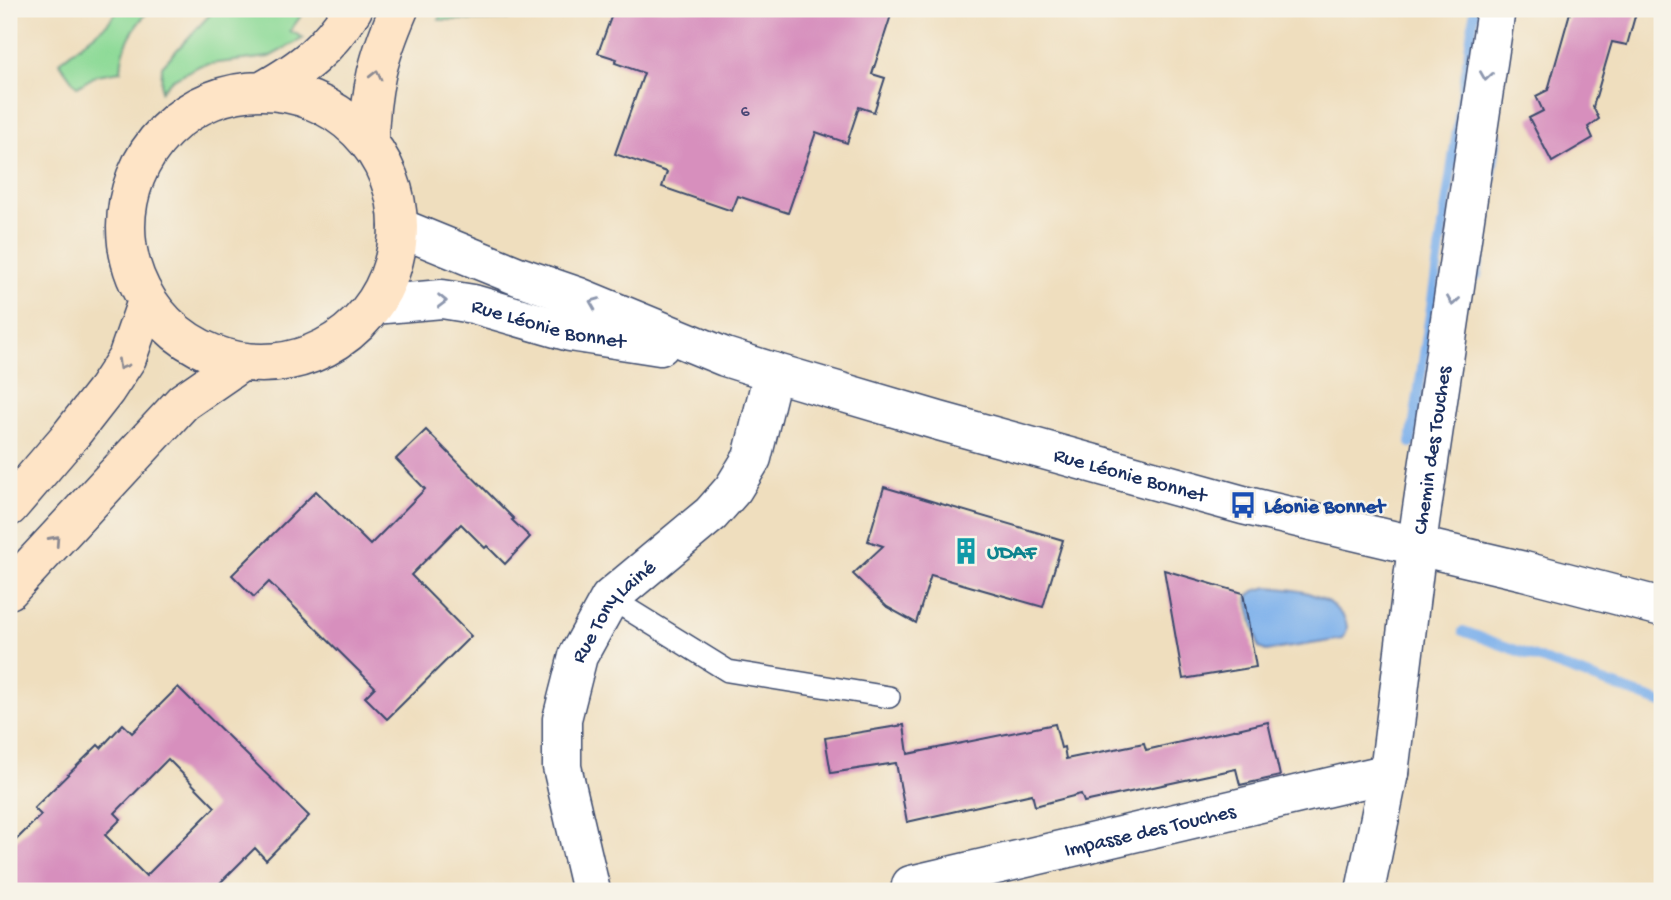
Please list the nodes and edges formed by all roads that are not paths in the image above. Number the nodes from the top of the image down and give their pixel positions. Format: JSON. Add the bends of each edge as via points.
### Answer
{"nodes":[{"id":1,"x":354,"y":9,"type":"edge"},
{"id":2,"x":399,"y":9,"type":"edge"},
{"id":3,"x":1496,"y":9,"type":"edge"},
{"id":4,"x":262,"y":91,"type":"junction"},
{"id":5,"x":369,"y":142,"type":"junction"},
{"id":6,"x":398,"y":227,"type":"junction"},
{"id":7,"x":147,"y":301,"type":"junction"},
{"id":8,"x":374,"y":305,"type":"junction"},
{"id":9,"x":725,"y":356,"type":"junction"},
{"id":10,"x":241,"y":362,"type":"junction"},
{"id":11,"x":773,"y":372,"type":"junction"},
{"id":12,"x":9,"y":507,"type":"edge"},
{"id":13,"x":1417,"y":546,"type":"junction"},
{"id":14,"x":9,"y":590,"type":"edge"},
{"id":15,"x":610,"y":598,"type":"junction"},
{"id":16,"x":1662,"y":607,"type":"edge"},
{"id":17,"x":889,"y":697,"type":"dead end"},
{"id":18,"x":1389,"y":773,"type":"junction"},
{"id":19,"x":911,"y":885,"type":"dead end"},
{"id":20,"x":591,"y":891,"type":"edge"},
{"id":21,"x":1365,"y":891,"type":"edge"}],
"edges":[{"from":1,"to":4,"type":"street","via":[[325,48]]},
{"from":5,"to":2,"type":"street","one_way":true,"via":[[375,74]]},
{"from":3,"to":13,"type":"street","name":"Chemin des Touches","one_way":true},
{"from":4,"to":5,"type":"street","via":[[302,96],[339,114]]},
{"from":4,"to":7,"type":"street","via":[[225,96],[191,110],[162,134],[137,171],[125,215],[129,260]]},
{"from":5,"to":6,"type":"street","via":[[395,197]]},
{"from":6,"to":8,"type":"street","via":[[392,268]]},
{"from":9,"to":6,"type":"street","name":"Rue Léonie Bonnet","one_way":true},
{"from":7,"to":10,"type":"street","via":[[172,330],[204,351]]},
{"from":7,"to":12,"type":"street","one_way":true,"via":[[127,358],[106,390]]},
{"from":8,"to":9,"type":"street","name":"Rue Léonie Bonnet","one_way":true,"via":[[442,299],[473,303],[570,332]]},
{"from":8,"to":10,"type":"street","via":[[348,333],[316,353],[279,363]]},
{"from":9,"to":11,"type":"street","name":"Rue Léonie Bonnet"},
{"from":14,"to":10,"type":"street","one_way":true,"via":[[183,402]]},
{"from":11,"to":13,"type":"street","name":"Rue Léonie Bonnet","via":[[1243,505]]},
{"from":11,"to":15,"type":"street","name":"Rue Tony Lainé","via":[[752,458],[733,489],[711,514]]},
{"from":13,"to":16,"type":"street","name":"Rue Léonie Bonnet"},
{"from":13,"to":18,"type":"street","name":"Chemin des Touches"},
{"from":15,"to":17,"type":"lane","via":[[728,671]]},
{"from":15,"to":20,"type":"street","name":"Rue Tony Lainé","via":[[578,656],[562,719],[562,767]]},
{"from":18,"to":19,"type":"street","name":"Impasse des Touches"},
{"from":18,"to":21,"type":"street","name":"Chemin des Touches"}]}
